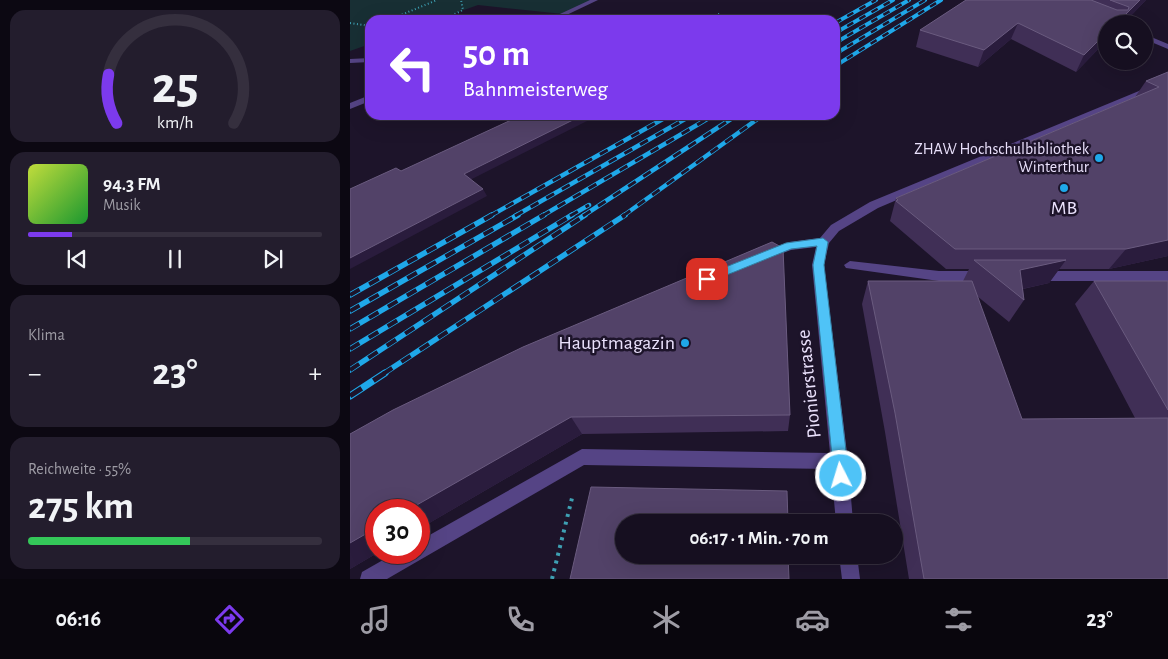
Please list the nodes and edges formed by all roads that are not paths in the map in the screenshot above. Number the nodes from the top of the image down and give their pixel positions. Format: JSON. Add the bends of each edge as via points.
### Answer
{"nodes":[{"id":1,"x":595,"y":0,"type":"edge"},
{"id":2,"x":561,"y":15,"type":"edge"},
{"id":3,"x":1153,"y":40,"type":"edge"},
{"id":4,"x":1168,"y":47,"type":"edge"},
{"id":5,"x":365,"y":58,"type":"edge"},
{"id":6,"x":350,"y":61,"type":"edge"},
{"id":7,"x":1168,"y":81,"type":"edge"},
{"id":8,"x":365,"y":100,"type":"edge"},
{"id":9,"x":350,"y":106,"type":"edge"},
{"id":10,"x":823,"y":242,"type":"junction"},
{"id":11,"x":770,"y":254,"type":"junction"},
{"id":12,"x":752,"y":260,"type":"edge"},
{"id":13,"x":786,"y":264,"type":"edge"},
{"id":14,"x":854,"y":266,"type":"dead end"},
{"id":15,"x":997,"y":276,"type":"edge"},
{"id":16,"x":1027,"y":276,"type":"edge"},
{"id":17,"x":1168,"y":276,"type":"edge"},
{"id":18,"x":840,"y":461,"type":"junction"},
{"id":19,"x":845,"y":514,"type":"edge"},
{"id":20,"x":430,"y":545,"type":"edge"},
{"id":21,"x":395,"y":564,"type":"edge"},
{"id":22,"x":849,"y":564,"type":"edge"},
{"id":23,"x":369,"y":579,"type":"edge"},
{"id":24,"x":851,"y":579,"type":"edge"}],
"edges":[{"from":1,"to":2,"type":"street"},
{"from":3,"to":4,"type":"street"},
{"from":5,"to":6,"type":"street"},
{"from":7,"to":10,"type":"street","via":[[874,204],[835,228]]},
{"from":8,"to":9,"type":"street"},
{"from":10,"to":11,"type":"street","via":[[789,246]]},
{"from":10,"to":18,"type":"street","name":"Pionierstrasse","via":[[818,265]]},
{"from":11,"to":12,"type":"street"},
{"from":11,"to":13,"type":"street"},
{"from":14,"to":15,"type":"street","via":[[939,276]]},
{"from":16,"to":17,"type":"street"},
{"from":18,"to":19,"type":"street","name":"Pionierstrasse"},
{"from":18,"to":20,"type":"street","via":[[582,457]]},
{"from":21,"to":23,"type":"street"},
{"from":22,"to":24,"type":"street"}]}
